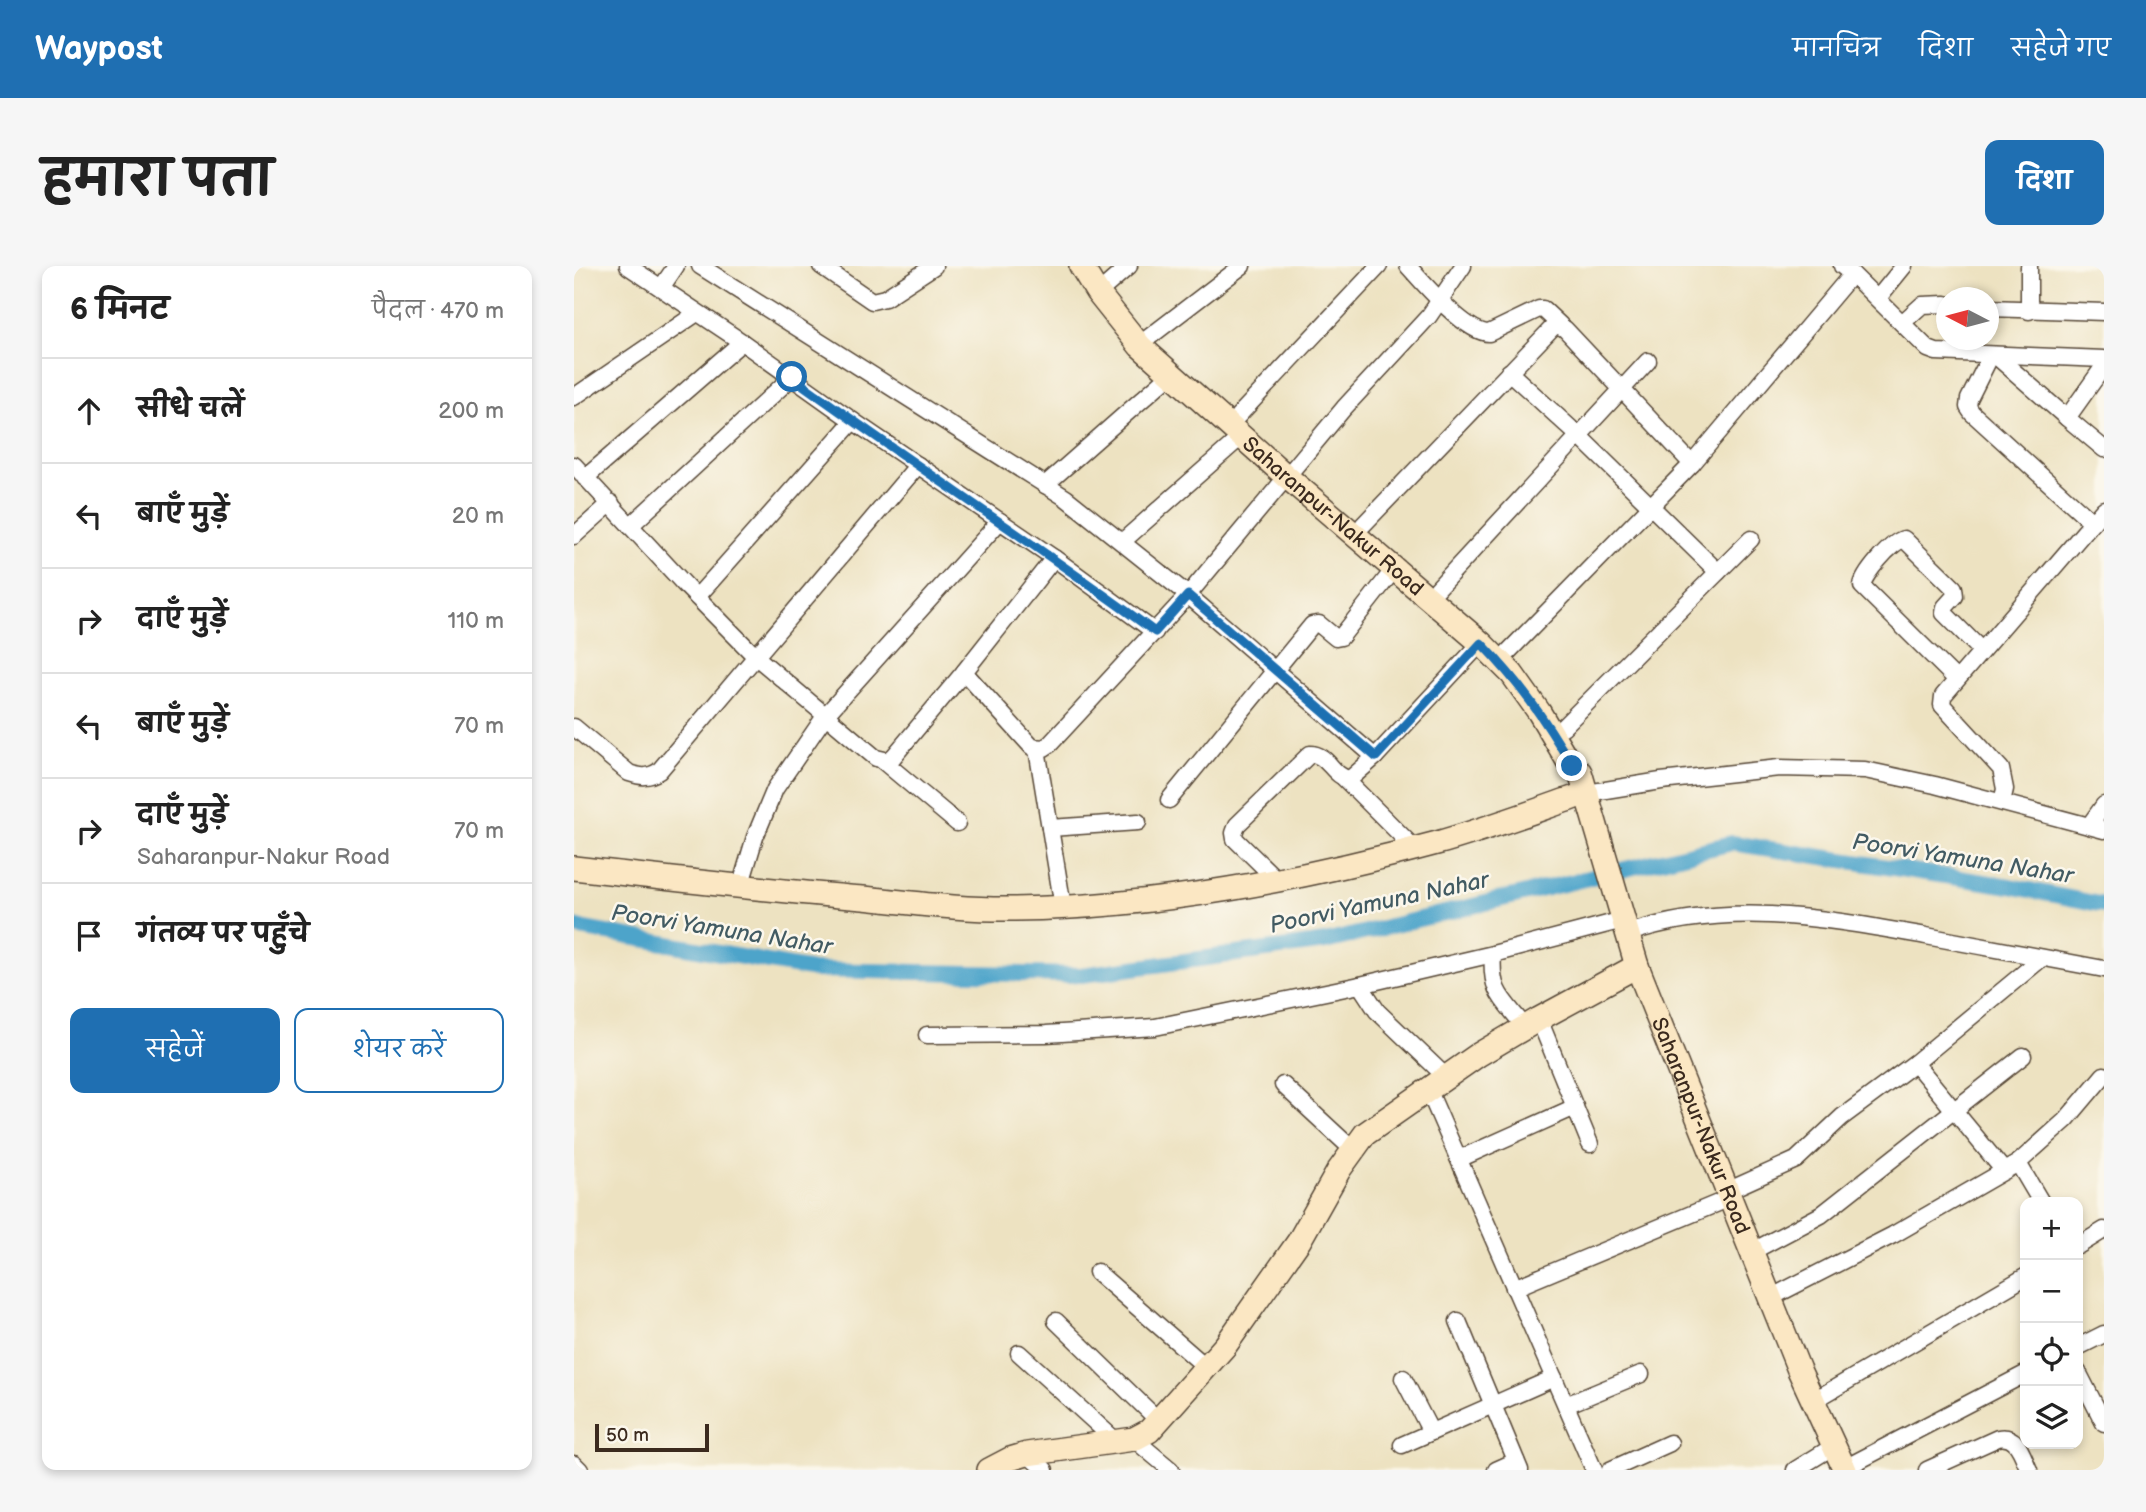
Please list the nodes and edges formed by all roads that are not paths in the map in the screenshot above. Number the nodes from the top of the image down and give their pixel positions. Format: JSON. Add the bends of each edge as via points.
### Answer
{"nodes":[{"id":1,"x":628,"y":266,"type":"edge"},
{"id":2,"x":676,"y":266,"type":"edge"},
{"id":3,"x":700,"y":266,"type":"edge"},
{"id":4,"x":821,"y":266,"type":"edge"},
{"id":5,"x":934,"y":266,"type":"edge"},
{"id":6,"x":1081,"y":266,"type":"edge"},
{"id":7,"x":1094,"y":266,"type":"edge"},
{"id":8,"x":1129,"y":266,"type":"edge"},
{"id":9,"x":1242,"y":266,"type":"edge"},
{"id":10,"x":1380,"y":266,"type":"edge"},
{"id":11,"x":1408,"y":266,"type":"edge"},
{"id":12,"x":1463,"y":266,"type":"edge"},
{"id":13,"x":1905,"y":266,"type":"edge"},
{"id":14,"x":2029,"y":266,"type":"edge"},
{"id":15,"x":1847,"y":270,"type":"edge"},
{"id":16,"x":1106,"y":286,"type":"junction"},
{"id":17,"x":661,"y":288,"type":"junction"},
{"id":18,"x":1878,"y":298,"type":"junction"},
{"id":19,"x":1440,"y":302,"type":"junction"},
{"id":20,"x":1936,"y":304,"type":"edge"},
{"id":21,"x":1999,"y":309,"type":"edge"},
{"id":22,"x":2029,"y":311,"type":"junction"},
{"id":23,"x":2104,"y":312,"type":"edge"},
{"id":24,"x":697,"y":313,"type":"junction"},
{"id":25,"x":1902,"y":323,"type":"junction"},
{"id":26,"x":1560,"y":325,"type":"junction"},
{"id":27,"x":1148,"y":338,"type":"junction"},
{"id":28,"x":742,"y":342,"type":"junction"},
{"id":29,"x":1993,"y":355,"type":"junction"},
{"id":30,"x":2104,"y":359,"type":"edge"},
{"id":31,"x":1648,"y":361,"type":"dead end"},
{"id":32,"x":2104,"y":366,"type":"edge"},
{"id":33,"x":1509,"y":372,"type":"junction"},
{"id":34,"x":1171,"y":374,"type":"junction"},
{"id":35,"x":792,"y":377,"type":"junction"},
{"id":36,"x":1621,"y":390,"type":"junction"},
{"id":37,"x":574,"y":397,"type":"edge"},
{"id":38,"x":2067,"y":418,"type":"junction"},
{"id":39,"x":853,"y":421,"type":"junction"},
{"id":40,"x":1240,"y":426,"type":"junction"},
{"id":41,"x":1579,"y":436,"type":"junction"},
{"id":42,"x":2104,"y":449,"type":"edge"},
{"id":43,"x":1692,"y":464,"type":"junction"},
{"id":44,"x":574,"y":465,"type":"edge"},
{"id":45,"x":918,"y":465,"type":"junction"},
{"id":46,"x":1291,"y":472,"type":"junction"},
{"id":47,"x":585,"y":478,"type":"junction"},
{"id":48,"x":1045,"y":485,"type":"junction"},
{"id":49,"x":611,"y":503,"type":"junction"},
{"id":50,"x":1651,"y":506,"type":"junction"},
{"id":51,"x":2104,"y":509,"type":"edge"},
{"id":52,"x":1000,"y":521,"type":"junction"},
{"id":53,"x":2092,"y":523,"type":"junction"},
{"id":54,"x":1363,"y":525,"type":"junction"},
{"id":55,"x":630,"y":526,"type":"junction"},
{"id":56,"x":574,"y":536,"type":"edge"},
{"id":57,"x":1751,"y":539,"type":"dead end"},
{"id":58,"x":1123,"y":541,"type":"junction"},
{"id":59,"x":1054,"y":558,"type":"junction"},
{"id":60,"x":1395,"y":568,"type":"junction"},
{"id":61,"x":1718,"y":572,"type":"junction"},
{"id":62,"x":1437,"y":589,"type":"junction"},
{"id":63,"x":1188,"y":595,"type":"junction"},
{"id":64,"x":697,"y":597,"type":"junction"},
{"id":65,"x":1155,"y":632,"type":"junction"},
{"id":66,"x":1481,"y":643,"type":"junction"},
{"id":67,"x":1982,"y":650,"type":"junction"},
{"id":68,"x":1508,"y":652,"type":"junction"},
{"id":69,"x":755,"y":656,"type":"junction"},
{"id":70,"x":1274,"y":670,"type":"junction"},
{"id":71,"x":964,"y":672,"type":"junction"},
{"id":72,"x":1956,"y":679,"type":"junction"},
{"id":73,"x":825,"y":716,"type":"junction"},
{"id":74,"x":574,"y":727,"type":"edge"},
{"id":75,"x":1563,"y":727,"type":"junction"},
{"id":76,"x":1037,"y":749,"type":"junction"},
{"id":77,"x":1376,"y":757,"type":"junction"},
{"id":78,"x":883,"y":761,"type":"junction"},
{"id":79,"x":1344,"y":778,"type":"junction"},
{"id":80,"x":1586,"y":792,"type":"junction"},
{"id":81,"x":1169,"y":800,"type":"dead end"},
{"id":82,"x":2002,"y":802,"type":"junction"},
{"id":83,"x":2104,"y":805,"type":"edge"},
{"id":84,"x":1138,"y":822,"type":"dead end"},
{"id":85,"x":957,"y":823,"type":"dead end"},
{"id":86,"x":1050,"y":828,"type":"junction"},
{"id":87,"x":2096,"y":828,"type":"edge"},
{"id":88,"x":1414,"y":848,"type":"junction"},
{"id":89,"x":574,"y":868,"type":"edge"},
{"id":90,"x":1276,"y":880,"type":"junction"},
{"id":91,"x":740,"y":887,"type":"junction"},
{"id":92,"x":1063,"y":907,"type":"junction"},
{"id":93,"x":1623,"y":921,"type":"junction"},
{"id":94,"x":1493,"y":954,"type":"junction"},
{"id":95,"x":2042,"y":958,"type":"junction"},
{"id":96,"x":1637,"y":966,"type":"junction"},
{"id":97,"x":2104,"y":969,"type":"edge"},
{"id":98,"x":1360,"y":985,"type":"junction"},
{"id":99,"x":1532,"y":1023,"type":"junction"},
{"id":100,"x":927,"y":1035,"type":"dead end"},
{"id":101,"x":2023,"y":1056,"type":"dead end"},
{"id":102,"x":1915,"y":1063,"type":"junction"},
{"id":103,"x":2104,"y":1075,"type":"edge"},
{"id":104,"x":1437,"y":1083,"type":"junction"},
{"id":105,"x":1283,"y":1085,"type":"dead end"},
{"id":106,"x":1575,"y":1107,"type":"junction"},
{"id":107,"x":1953,"y":1109,"type":"junction"},
{"id":108,"x":1590,"y":1144,"type":"dead end"},
{"id":109,"x":1352,"y":1149,"type":"junction"},
{"id":110,"x":1459,"y":1159,"type":"junction"},
{"id":111,"x":2011,"y":1167,"type":"junction"},
{"id":112,"x":1729,"y":1194,"type":"junction"},
{"id":113,"x":2037,"y":1197,"type":"edge"},
{"id":114,"x":2104,"y":1230,"type":"edge"},
{"id":115,"x":2083,"y":1243,"type":"edge"},
{"id":116,"x":1751,"y":1252,"type":"junction"},
{"id":117,"x":1097,"y":1272,"type":"dead end"},
{"id":118,"x":2020,"y":1280,"type":"edge"},
{"id":119,"x":1514,"y":1288,"type":"junction"},
{"id":120,"x":1770,"y":1298,"type":"junction"},
{"id":121,"x":1056,"y":1321,"type":"dead end"},
{"id":122,"x":1458,"y":1321,"type":"dead end"},
{"id":123,"x":2104,"y":1334,"type":"edge"},
{"id":124,"x":2083,"y":1344,"type":"edge"},
{"id":125,"x":1019,"y":1353,"type":"dead end"},
{"id":126,"x":1206,"y":1367,"type":"junction"},
{"id":127,"x":1641,"y":1374,"type":"dead end"},
{"id":128,"x":2020,"y":1377,"type":"edge"},
{"id":129,"x":1403,"y":1378,"type":"dead end"},
{"id":130,"x":1554,"y":1378,"type":"junction"},
{"id":131,"x":2083,"y":1382,"type":"edge"},
{"id":132,"x":1813,"y":1401,"type":"junction"},
{"id":133,"x":1492,"y":1405,"type":"junction"},
{"id":134,"x":1566,"y":1405,"type":"junction"},
{"id":135,"x":1159,"y":1421,"type":"junction"},
{"id":136,"x":2104,"y":1423,"type":"edge"},
{"id":137,"x":1431,"y":1432,"type":"junction"},
{"id":138,"x":1126,"y":1440,"type":"junction"},
{"id":139,"x":1670,"y":1443,"type":"dead end"},
{"id":140,"x":1402,"y":1445,"type":"dead end"},
{"id":141,"x":1834,"y":1446,"type":"junction"},
{"id":142,"x":1027,"y":1454,"type":"junction"},
{"id":143,"x":574,"y":1464,"type":"edge"},
{"id":144,"x":1518,"y":1465,"type":"edge"},
{"id":145,"x":580,"y":1470,"type":"edge"},
{"id":146,"x":989,"y":1470,"type":"edge"},
{"id":147,"x":1045,"y":1470,"type":"edge"},
{"id":148,"x":1171,"y":1470,"type":"edge"},
{"id":149,"x":1496,"y":1470,"type":"edge"},
{"id":150,"x":1594,"y":1470,"type":"edge"},
{"id":151,"x":1610,"y":1470,"type":"edge"},
{"id":152,"x":1795,"y":1470,"type":"edge"},
{"id":153,"x":1843,"y":1470,"type":"edge"},
{"id":154,"x":1927,"y":1470,"type":"edge"},
{"id":155,"x":2029,"y":1470,"type":"edge"}],
"edges":[{"from":1,"to":17,"type":"street"},
{"from":2,"to":17,"type":"street"},
{"from":3,"to":48,"type":"street"},
{"from":4,"to":5,"type":"street","via":[[872,302]]},
{"from":6,"to":34,"type":"main road","name":"Saharanpur-Nakur Road","via":[[1140,346]]},
{"from":7,"to":16,"type":"main road","name":"Saharanpur-Nakur Road"},
{"from":8,"to":16,"type":"street"},
{"from":9,"to":27,"type":"street"},
{"from":10,"to":40,"type":"street"},
{"from":11,"to":19,"type":"street"},
{"from":12,"to":19,"type":"street"},
{"from":13,"to":18,"type":"street"},
{"from":14,"to":22,"type":"street"},
{"from":15,"to":18,"type":"street"},
{"from":15,"to":43,"type":"street"},
{"from":16,"to":27,"type":"main road","name":"Saharanpur-Nakur Road"},
{"from":17,"to":24,"type":"street"},
{"from":18,"to":25,"type":"street"},
{"from":19,"to":26,"type":"street","via":[[1485,334],[1539,309]]},
{"from":19,"to":46,"type":"street"},
{"from":20,"to":25,"type":"street","via":[[1922,305]]},
{"from":21,"to":22,"type":"street"},
{"from":22,"to":23,"type":"street"},
{"from":24,"to":28,"type":"street"},
{"from":24,"to":37,"type":"street"},
{"from":25,"to":29,"type":"street","via":[[1936,352]]},
{"from":26,"to":33,"type":"street","via":[[1551,328]]},
{"from":26,"to":36,"type":"street"},
{"from":27,"to":40,"type":"main road","name":"Saharanpur-Nakur Road"},
{"from":28,"to":35,"type":"street"},
{"from":28,"to":47,"type":"street"},
{"from":29,"to":30,"type":"street"},
{"from":29,"to":38,"type":"street"},
{"from":29,"to":53,"type":"street","via":[[1968,407]]},
{"from":31,"to":36,"type":"street"},
{"from":32,"to":38,"type":"street"},
{"from":33,"to":41,"type":"street"},
{"from":33,"to":54,"type":"street"},
{"from":34,"to":40,"type":"main road","name":"Saharanpur-Nakur Road"},
{"from":34,"to":48,"type":"street"},
{"from":35,"to":39,"type":"street"},
{"from":35,"to":55,"type":"street"},
{"from":36,"to":41,"type":"street"},
{"from":36,"to":43,"type":"street"},
{"from":38,"to":42,"type":"street"},
{"from":39,"to":45,"type":"street"},
{"from":39,"to":64,"type":"street"},
{"from":40,"to":46,"type":"main road","name":"Saharanpur-Nakur Road"},
{"from":40,"to":58,"type":"street"},
{"from":41,"to":50,"type":"street"},
{"from":41,"to":62,"type":"street"},
{"from":43,"to":50,"type":"street"},
{"from":44,"to":47,"type":"street"},
{"from":45,"to":52,"type":"street"},
{"from":45,"to":69,"type":"street"},
{"from":46,"to":54,"type":"main road","name":"Saharanpur-Nakur Road"},
{"from":46,"to":60,"type":"main road","name":"Saharanpur-Nakur Road"},
{"from":46,"to":63,"type":"street"},
{"from":47,"to":49,"type":"street"},
{"from":48,"to":58,"type":"street"},
{"from":49,"to":55,"type":"street"},
{"from":49,"to":56,"type":"street"},
{"from":50,"to":61,"type":"street"},
{"from":50,"to":68,"type":"street"},
{"from":51,"to":53,"type":"street"},
{"from":52,"to":59,"type":"street"},
{"from":52,"to":73,"type":"street"},
{"from":53,"to":67,"type":"street"},
{"from":54,"to":62,"type":"main road","name":"Saharanpur-Nakur Road"},
{"from":55,"to":64,"type":"street"},
{"from":57,"to":61,"type":"street"},
{"from":58,"to":63,"type":"street"},
{"from":59,"to":65,"type":"street"},
{"from":59,"to":71,"type":"street"},
{"from":60,"to":66,"type":"main road","name":"Saharanpur-Nakur Road"},
{"from":60,"to":70,"type":"street","via":[[1340,638],[1319,624],[1312,625]]},
{"from":61,"to":75,"type":"street"},
{"from":62,"to":68,"type":"main road","name":"Saharanpur-Nakur Road"},
{"from":63,"to":65,"type":"street"},
{"from":63,"to":70,"type":"street"},
{"from":64,"to":69,"type":"street"},
{"from":65,"to":76,"type":"street","via":[[1050,744]]},
{"from":66,"to":77,"type":"street"},
{"from":66,"to":80,"type":"main road","name":"Saharanpur-Nakur Road","via":[[1512,674],[1539,712]]},
{"from":67,"to":72,"type":"street"},
{"from":67,"to":72,"type":"street","via":[[1944,613],[1955,596],[1954,588],[1904,539],[1896,542],[1863,578],[1862,586]]},
{"from":68,"to":75,"type":"main road","name":"Saharanpur-Nakur Road"},
{"from":69,"to":73,"type":"street"},
{"from":69,"to":74,"type":"street","via":[[650,777],[629,773]]},
{"from":70,"to":77,"type":"street"},
{"from":70,"to":81,"type":"street"},
{"from":71,"to":76,"type":"street"},
{"from":71,"to":78,"type":"street","via":[[894,756]]},
{"from":72,"to":82,"type":"street","via":[[1942,705],[2001,769]]},
{"from":73,"to":78,"type":"street"},
{"from":73,"to":91,"type":"street","via":[[775,789]]},
{"from":75,"to":80,"type":"main road","name":"Saharanpur-Nakur Road","via":[[1581,762]]},
{"from":76,"to":86,"type":"street"},
{"from":77,"to":79,"type":"street","via":[[1355,777]]},
{"from":78,"to":85,"type":"street"},
{"from":79,"to":88,"type":"street"},
{"from":79,"to":90,"type":"street","via":[[1322,756],[1310,754],[1237,825],[1235,839]]},
{"from":80,"to":82,"type":"street","via":[[1779,768],[1822,768],[1865,770]]},
{"from":80,"to":88,"type":"main road"},
{"from":80,"to":93,"type":"main road","name":"Saharanpur-Nakur Road"},
{"from":82,"to":87,"type":"street"},
{"from":83,"to":87,"type":"street"},
{"from":84,"to":86,"type":"street"},
{"from":86,"to":92,"type":"street"},
{"from":88,"to":90,"type":"main road"},
{"from":89,"to":91,"type":"main road"},
{"from":90,"to":92,"type":"main road","via":[[1190,895]]},
{"from":91,"to":92,"type":"main road","via":[[958,907]]},
{"from":93,"to":94,"type":"street"},
{"from":93,"to":95,"type":"street","via":[[1657,923],[1717,914],[1795,915]]},
{"from":93,"to":96,"type":"main road","name":"Saharanpur-Nakur Road"},
{"from":94,"to":98,"type":"street"},
{"from":94,"to":99,"type":"street","via":[[1495,988]]},
{"from":95,"to":97,"type":"street"},
{"from":95,"to":102,"type":"street"},
{"from":96,"to":99,"type":"main road"},
{"from":96,"to":112,"type":"main road","name":"Saharanpur-Nakur Road"},
{"from":98,"to":100,"type":"street","via":[[1156,1027]]},
{"from":98,"to":104,"type":"street"},
{"from":99,"to":104,"type":"main road"},
{"from":99,"to":106,"type":"street"},
{"from":101,"to":107,"type":"street"},
{"from":102,"to":107,"type":"street"},
{"from":102,"to":112,"type":"street","via":[[1842,1117],[1796,1160]]},
{"from":103,"to":111,"type":"street","via":[[2066,1120]]},
{"from":104,"to":109,"type":"main road","via":[[1380,1122]]},
{"from":104,"to":110,"type":"street"},
{"from":105,"to":109,"type":"street"},
{"from":106,"to":108,"type":"street"},
{"from":106,"to":110,"type":"street"},
{"from":107,"to":111,"type":"street"},
{"from":107,"to":116,"type":"street","via":[[1821,1215]]},
{"from":109,"to":126,"type":"main road","via":[[1299,1241]]},
{"from":110,"to":119,"type":"street"},
{"from":111,"to":113,"type":"street"},
{"from":111,"to":120,"type":"street"},
{"from":112,"to":116,"type":"main road","name":"Saharanpur-Nakur Road"},
{"from":112,"to":119,"type":"street"},
{"from":114,"to":115,"type":"street"},
{"from":116,"to":120,"type":"main road","name":"Saharanpur-Nakur Road"},
{"from":117,"to":126,"type":"street"},
{"from":118,"to":132,"type":"street"},
{"from":119,"to":130,"type":"street"},
{"from":120,"to":132,"type":"main road","name":"Saharanpur-Nakur Road"},
{"from":121,"to":135,"type":"street"},
{"from":122,"to":133,"type":"street"},
{"from":123,"to":124,"type":"street"},
{"from":125,"to":138,"type":"street"},
{"from":126,"to":135,"type":"main road"},
{"from":127,"to":134,"type":"street"},
{"from":128,"to":153,"type":"street"},
{"from":129,"to":137,"type":"street"},
{"from":130,"to":133,"type":"street"},
{"from":130,"to":134,"type":"street"},
{"from":131,"to":136,"type":"street"},
{"from":132,"to":141,"type":"main road","name":"Saharanpur-Nakur Road"},
{"from":133,"to":137,"type":"street"},
{"from":133,"to":144,"type":"street"},
{"from":134,"to":150,"type":"street"},
{"from":135,"to":138,"type":"main road","via":[[1149,1431]]},
{"from":137,"to":140,"type":"street"},
{"from":138,"to":142,"type":"main road"},
{"from":138,"to":148,"type":"street"},
{"from":139,"to":151,"type":"street"},
{"from":141,"to":152,"type":"street"},
{"from":141,"to":153,"type":"main road","name":"Saharanpur-Nakur Road"},
{"from":142,"to":146,"type":"main road"},
{"from":142,"to":147,"type":"street"},
{"from":143,"to":145,"type":"street"},
{"from":144,"to":149,"type":"street"},
{"from":154,"to":155,"type":"street","via":[[2006,1437],[2016,1443]]}]}
